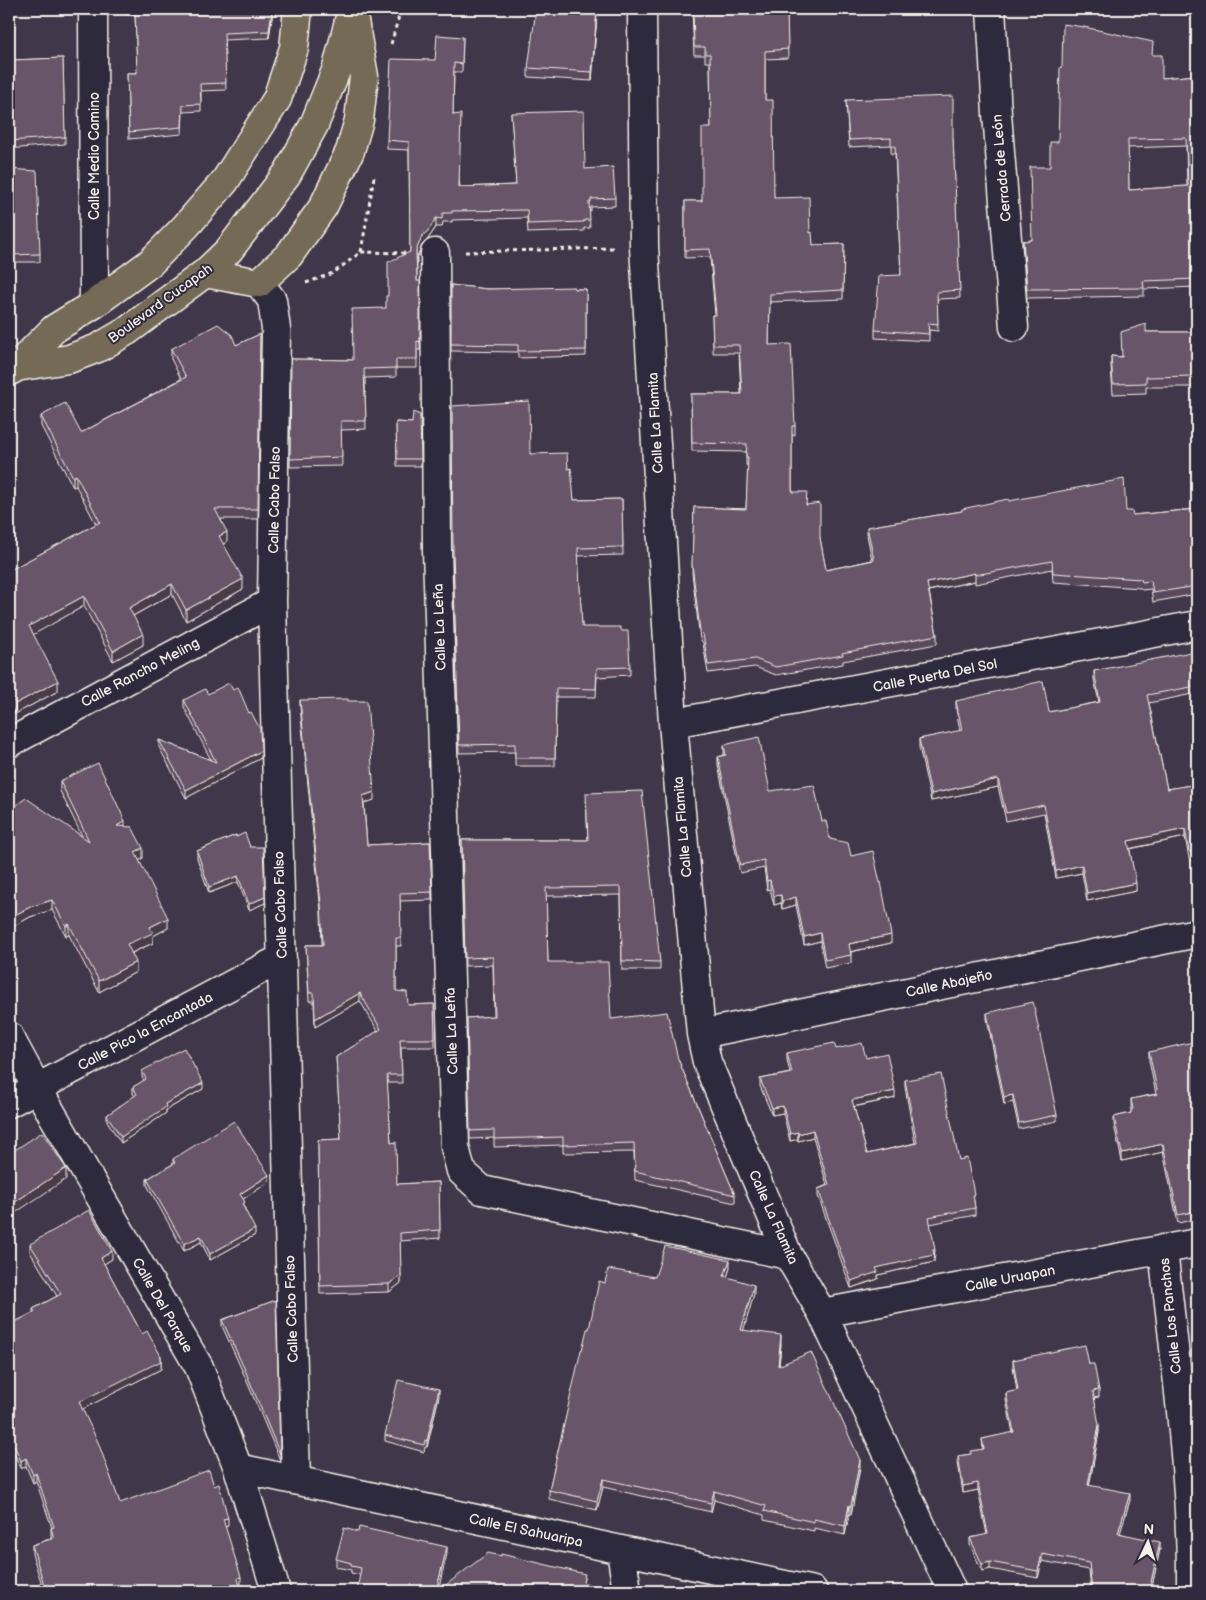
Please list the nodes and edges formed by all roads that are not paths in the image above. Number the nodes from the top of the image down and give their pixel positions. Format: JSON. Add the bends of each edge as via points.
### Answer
{"nodes":[{"id":1,"x":93,"y":9,"type":"edge"},
{"id":2,"x":298,"y":9,"type":"edge"},
{"id":3,"x":352,"y":9,"type":"edge"},
{"id":4,"x":642,"y":9,"type":"edge"},
{"id":5,"x":991,"y":9,"type":"edge"},
{"id":6,"x":435,"y":253,"type":"road end"},
{"id":7,"x":205,"y":273,"type":"junction"},
{"id":8,"x":266,"y":291,"type":"junction"},
{"id":9,"x":94,"y":304,"type":"junction"},
{"id":10,"x":1014,"y":327,"type":"dead end"},
{"id":11,"x":13,"y":369,"type":"edge"},
{"id":12,"x":272,"y":602,"type":"junction"},
{"id":13,"x":1197,"y":626,"type":"edge"},
{"id":14,"x":672,"y":723,"type":"junction"},
{"id":15,"x":9,"y":743,"type":"edge"},
{"id":16,"x":1197,"y":933,"type":"edge"},
{"id":17,"x":282,"y":958,"type":"junction"},
{"id":18,"x":701,"y":1034,"type":"junction"},
{"id":19,"x":9,"y":1036,"type":"edge"},
{"id":20,"x":37,"y":1088,"type":"junction"},
{"id":21,"x":9,"y":1103,"type":"edge"},
{"id":22,"x":1197,"y":1243,"type":"edge"},
{"id":23,"x":1163,"y":1249,"type":"junction"},
{"id":24,"x":788,"y":1255,"type":"junction"},
{"id":25,"x":822,"y":1313,"type":"junction"},
{"id":26,"x":238,"y":1468,"type":"junction"},
{"id":27,"x":296,"y":1480,"type":"junction"},
{"id":28,"x":621,"y":1550,"type":"junction"},
{"id":29,"x":276,"y":1591,"type":"edge"},
{"id":30,"x":626,"y":1591,"type":"edge"},
{"id":31,"x":813,"y":1591,"type":"edge"},
{"id":32,"x":952,"y":1591,"type":"edge"},
{"id":33,"x":1191,"y":1591,"type":"edge"}],
"edges":[{"from":1,"to":9,"type":"street","name":"Calle Medio Camino"},
{"from":2,"to":9,"type":"main road","name":"Boulevard Cucapah","via":[[294,48],[277,99],[225,181],[150,262]]},
{"from":3,"to":7,"type":"main road","name":"Boulevard Cucapah","via":[[337,68],[314,125],[287,174],[229,250]]},
{"from":3,"to":8,"type":"main road","via":[[364,76],[359,120],[350,152],[323,208]]},
{"from":4,"to":14,"type":"street","name":"Calle La Flamita","via":[[644,247]]},
{"from":5,"to":10,"type":"street","name":"Cerrada de León"},
{"from":6,"to":24,"type":"street","name":"Calle La Leña","via":[[437,550],[455,1147],[461,1171],[482,1190]]},
{"from":7,"to":8,"type":"main road"},
{"from":7,"to":11,"type":"main road","name":"Boulevard Cucapah","via":[[127,331],[98,348],[69,359]]},
{"from":8,"to":12,"type":"street","name":"Calle Cabo Falso","via":[[276,329]]},
{"from":9,"to":11,"type":"main road","name":"Boulevard Cucapah","via":[[54,329]]},
{"from":12,"to":15,"type":"street","name":"Calle Rancho Meling"},
{"from":12,"to":17,"type":"street","name":"Calle Cabo Falso"},
{"from":13,"to":14,"type":"street","name":"Calle Puerta Del Sol"},
{"from":14,"to":18,"type":"street","name":"Calle La Flamita"},
{"from":16,"to":18,"type":"street","name":"Calle Abajeño"},
{"from":17,"to":20,"type":"street","name":"Calle Pico la Encantada"},
{"from":17,"to":27,"type":"street","name":"Calle Cabo Falso"},
{"from":18,"to":24,"type":"street","name":"Calle La Flamita","via":[[707,1062]]},
{"from":19,"to":20,"type":"street","name":"Calle Del Parque"},
{"from":20,"to":21,"type":"street","name":"Calle Pico la Encantada"},
{"from":20,"to":26,"type":"street","name":"Calle Del Parque","via":[[199,1367]]},
{"from":22,"to":23,"type":"street","name":"Calle Uruapan"},
{"from":23,"to":25,"type":"street","name":"Calle Uruapan"},
{"from":23,"to":33,"type":"street","name":"Calle Los Panchos","via":[[1187,1472]]},
{"from":24,"to":25,"type":"street","name":"Calle La Flamita"},
{"from":25,"to":32,"type":"street","name":"Calle La Flamita"},
{"from":26,"to":27,"type":"street","name":"Calle El Sahuaripa"},
{"from":26,"to":29,"type":"street","name":"Calle Del Parque"},
{"from":27,"to":28,"type":"street","name":"Calle El Sahuaripa"},
{"from":28,"to":30,"type":"street"},
{"from":28,"to":31,"type":"street","name":"Calle El Sahuaripa"}]}
